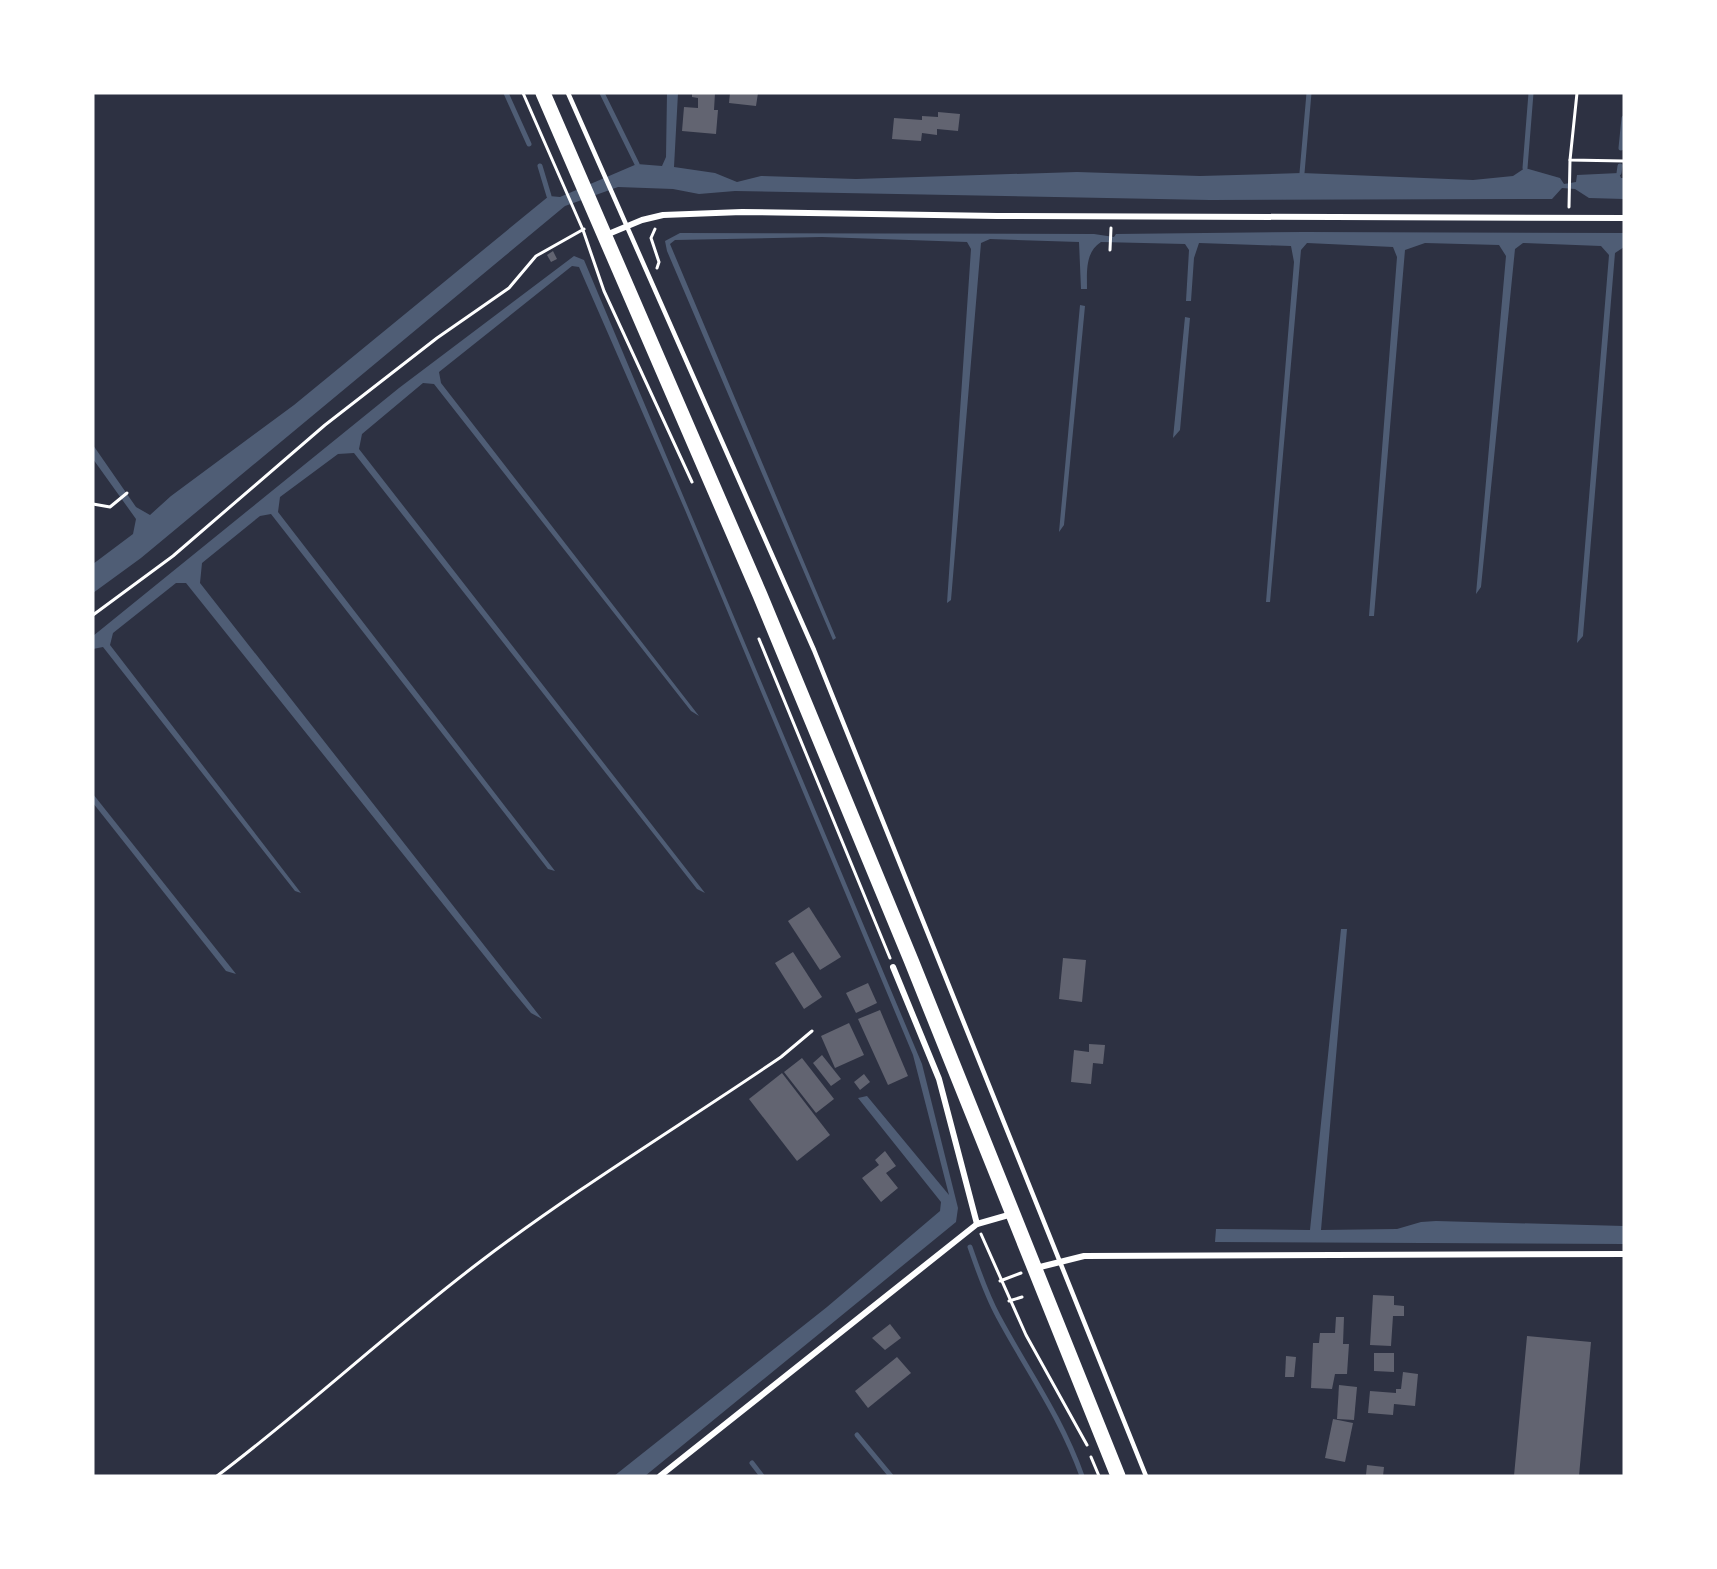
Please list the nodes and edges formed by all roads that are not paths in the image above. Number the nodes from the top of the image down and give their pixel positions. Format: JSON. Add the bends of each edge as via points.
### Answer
{"nodes":[{"id":1,"x":543,"y":93,"type":"edge"},
{"id":2,"x":568,"y":93,"type":"edge"},
{"id":3,"x":1624,"y":218,"type":"edge"},
{"id":4,"x":628,"y":226,"type":"junction"},
{"id":5,"x":605,"y":235,"type":"junction"},
{"id":6,"x":894,"y":967,"type":"road end"},
{"id":7,"x":1013,"y":1214,"type":"junction"},
{"id":8,"x":977,"y":1224,"type":"junction"},
{"id":9,"x":1624,"y":1254,"type":"edge"},
{"id":10,"x":1060,"y":1260,"type":"junction"},
{"id":11,"x":1035,"y":1268,"type":"junction"},
{"id":12,"x":660,"y":1476,"type":"edge"},
{"id":13,"x":1119,"y":1476,"type":"edge"},
{"id":14,"x":1146,"y":1476,"type":"edge"}],
"edges":[{"from":1,"to":5,"type":"main road"},
{"from":2,"to":4,"type":"lane"},
{"from":3,"to":4,"type":"street","via":[[1008,217],[742,212],[663,215]]},
{"from":4,"to":5,"type":"street"},
{"from":4,"to":10,"type":"lane","via":[[814,650]]},
{"from":5,"to":7,"type":"main road","via":[[770,617]]},
{"from":6,"to":8,"type":"street","via":[[939,1079]]},
{"from":7,"to":8,"type":"street"},
{"from":7,"to":11,"type":"main road"},
{"from":8,"to":12,"type":"street"},
{"from":9,"to":10,"type":"street","via":[[1096,1256]]},
{"from":10,"to":11,"type":"street"},
{"from":10,"to":14,"type":"lane"},
{"from":11,"to":13,"type":"main road"}]}
